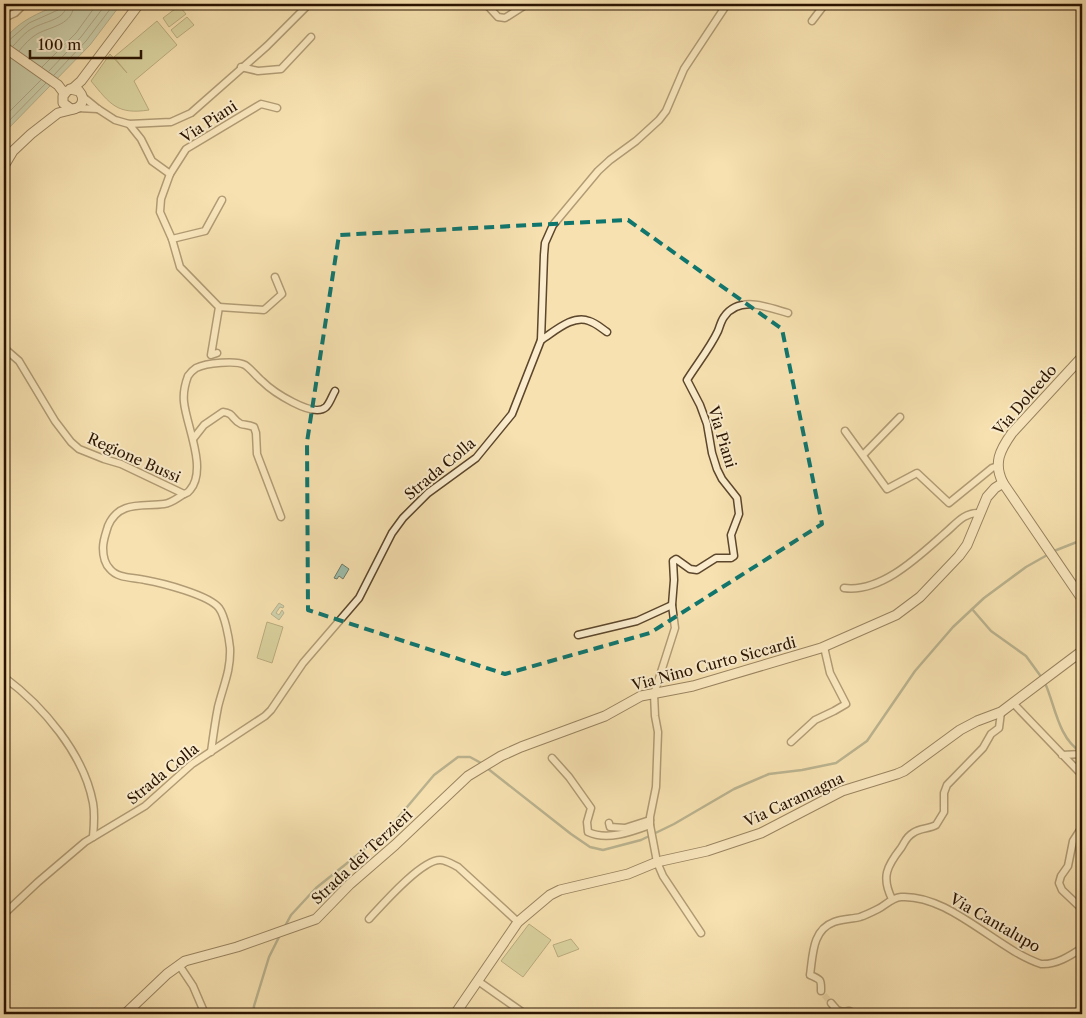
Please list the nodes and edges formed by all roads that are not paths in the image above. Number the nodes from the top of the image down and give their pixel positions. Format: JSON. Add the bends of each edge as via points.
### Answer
{"nodes":[{"id":1,"x":10,"y":4,"type":"edge"},
{"id":2,"x":24,"y":4,"type":"edge"},
{"id":3,"x":139,"y":4,"type":"edge"},
{"id":4,"x":316,"y":4,"type":"edge"},
{"id":5,"x":486,"y":4,"type":"edge"},
{"id":6,"x":527,"y":4,"type":"edge"},
{"id":7,"x":727,"y":4,"type":"edge"},
{"id":8,"x":825,"y":4,"type":"edge"},
{"id":9,"x":307,"y":6,"type":"edge"},
{"id":10,"x":4,"y":16,"type":"edge"},
{"id":11,"x":812,"y":21,"type":"dead end"},
{"id":12,"x":311,"y":37,"type":"dead end"},
{"id":13,"x":4,"y":47,"type":"edge"},
{"id":14,"x":241,"y":67,"type":"junction"},
{"id":15,"x":72,"y":93,"type":"junction"},
{"id":16,"x":76,"y":108,"type":"junction"},
{"id":17,"x":277,"y":108,"type":"dead end"},
{"id":18,"x":98,"y":109,"type":"junction"},
{"id":19,"x":58,"y":113,"type":"junction"},
{"id":20,"x":129,"y":124,"type":"junction"},
{"id":21,"x":4,"y":166,"type":"edge"},
{"id":22,"x":170,"y":174,"type":"junction"},
{"id":23,"x":222,"y":200,"type":"dead end"},
{"id":24,"x":172,"y":239,"type":"junction"},
{"id":25,"x":275,"y":277,"type":"dead end"},
{"id":26,"x":219,"y":307,"type":"junction"},
{"id":27,"x":788,"y":313,"type":"dead end"},
{"id":28,"x":607,"y":332,"type":"dead end"},
{"id":29,"x":541,"y":340,"type":"junction"},
{"id":30,"x":4,"y":348,"type":"edge"},
{"id":31,"x":216,"y":353,"type":"dead end"},
{"id":32,"x":1082,"y":357,"type":"edge"},
{"id":33,"x":335,"y":391,"type":"dead end"},
{"id":34,"x":900,"y":417,"type":"dead end"},
{"id":35,"x":845,"y":431,"type":"dead end"},
{"id":36,"x":193,"y":438,"type":"junction"},
{"id":37,"x":863,"y":455,"type":"junction"},
{"id":38,"x":998,"y":466,"type":"junction"},
{"id":39,"x":1003,"y":483,"type":"junction"},
{"id":40,"x":184,"y":494,"type":"junction"},
{"id":41,"x":979,"y":513,"type":"junction"},
{"id":42,"x":281,"y":517,"type":"dead end"},
{"id":43,"x":844,"y":588,"type":"dead end"},
{"id":44,"x":1082,"y":599,"type":"edge"},
{"id":45,"x":672,"y":605,"type":"junction"},
{"id":46,"x":578,"y":635,"type":"dead end"},
{"id":47,"x":824,"y":647,"type":"junction"},
{"id":48,"x":1082,"y":651,"type":"edge"},
{"id":49,"x":4,"y":677,"type":"edge"},
{"id":50,"x":654,"y":694,"type":"junction"},
{"id":51,"x":1013,"y":703,"type":"junction"},
{"id":52,"x":1001,"y":712,"type":"junction"},
{"id":53,"x":791,"y":742,"type":"dead end"},
{"id":54,"x":211,"y":752,"type":"junction"},
{"id":55,"x":1080,"y":754,"type":"edge"},
{"id":56,"x":1062,"y":755,"type":"junction"},
{"id":57,"x":552,"y":758,"type":"dead end"},
{"id":58,"x":477,"y":770,"type":"joint"},
{"id":59,"x":1082,"y":775,"type":"edge"},
{"id":60,"x":609,"y":823,"type":"dead end"},
{"id":61,"x":650,"y":823,"type":"junction"},
{"id":62,"x":1082,"y":826,"type":"edge"},
{"id":63,"x":93,"y":837,"type":"junction"},
{"id":64,"x":657,"y":862,"type":"junction"},
{"id":65,"x":892,"y":899,"type":"junction"},
{"id":66,"x":1082,"y":909,"type":"edge"},
{"id":67,"x":4,"y":914,"type":"edge"},
{"id":68,"x":368,"y":919,"type":"dead end"},
{"id":69,"x":518,"y":922,"type":"junction"},
{"id":70,"x":701,"y":933,"type":"dead end"},
{"id":71,"x":1082,"y":948,"type":"edge"},
{"id":72,"x":179,"y":965,"type":"junction"},
{"id":73,"x":478,"y":981,"type":"junction"},
{"id":74,"x":822,"y":993,"type":"tunnel mouth"},
{"id":75,"x":831,"y":1003,"type":"tunnel mouth"},
{"id":76,"x":842,"y":1013,"type":"edge"},
{"id":77,"x":125,"y":1014,"type":"edge"},
{"id":78,"x":205,"y":1014,"type":"edge"},
{"id":79,"x":455,"y":1014,"type":"edge"},
{"id":80,"x":525,"y":1014,"type":"edge"},
{"id":81,"x":856,"y":1014,"type":"edge"}],
"edges":[{"from":1,"to":10,"type":"street"},
{"from":2,"to":10,"type":"street"},
{"from":3,"to":15,"type":"main road"},
{"from":4,"to":9,"type":"street"},
{"from":5,"to":6,"type":"street","via":[[498,17],[505,18]]},
{"from":7,"to":29,"type":"street","name":"Strada Colla","via":[[684,69],[660,120],[610,160],[553,225],[545,243]]},
{"from":8,"to":11,"type":"street"},
{"from":9,"to":14,"type":"street"},
{"from":12,"to":14,"type":"street","via":[[281,69],[258,71]]},
{"from":13,"to":15,"type":"main road"},
{"from":14,"to":20,"type":"street","via":[[191,113],[171,122]]},
{"from":15,"to":16,"type":"main road","via":[[82,103]]},
{"from":15,"to":16,"type":"main road","via":[[65,106]]},
{"from":15,"to":18,"type":"street"},
{"from":15,"to":19,"type":"main road"},
{"from":16,"to":18,"type":"street"},
{"from":16,"to":19,"type":"main road"},
{"from":17,"to":22,"type":"street","name":"Via Piani","via":[[261,104],[219,128],[186,149]]},
{"from":18,"to":20,"type":"street"},
{"from":19,"to":21,"type":"main road","via":[[13,151]]},
{"from":20,"to":22,"type":"street","via":[[152,161]]},
{"from":22,"to":24,"type":"street","name":"Via Piani","via":[[160,212]]},
{"from":23,"to":24,"type":"street","via":[[204,231]]},
{"from":24,"to":26,"type":"street","name":"Via Piani","via":[[180,267]]},
{"from":25,"to":26,"type":"street","via":[[282,294],[264,310]]},
{"from":26,"to":31,"type":"street","via":[[211,355]]},
{"from":27,"to":45,"type":"street","name":"Via Piani","via":[[751,304],[731,309],[687,380],[707,424],[717,469],[737,498],[739,514],[732,535],[732,558],[716,558],[697,570],[676,559],[672,561]]},
{"from":28,"to":29,"type":"street","via":[[582,319]]},
{"from":29,"to":54,"type":"street","name":"Strada Colla","via":[[517,406],[508,421],[469,465],[428,493],[398,524],[358,598],[303,663],[271,710]]},
{"from":30,"to":40,"type":"street","name":"Regione Bussi","via":[[19,361],[55,421],[79,449],[121,464]]},
{"from":32,"to":38,"type":"main road","name":"Via Dolcedo","via":[[1012,433],[1003,446]]},
{"from":33,"to":36,"type":"street","name":"Regione Bussi","via":[[325,408],[310,410],[263,383],[244,364],[234,362],[196,368],[188,376],[184,402]]},
{"from":34,"to":37,"type":"street"},
{"from":35,"to":37,"type":"street"},
{"from":36,"to":40,"type":"street","name":"Regione Bussi","via":[[196,473],[190,492]]},
{"from":36,"to":42,"type":"street","via":[[223,412],[232,415],[237,422],[254,427],[257,454]]},
{"from":37,"to":38,"type":"street","via":[[887,489],[917,474],[949,503]]},
{"from":38,"to":39,"type":"main road"},
{"from":39,"to":41,"type":"main road","name":"Via Nino Curto Siccardi","via":[[987,497]]},
{"from":39,"to":44,"type":"main road"},
{"from":40,"to":54,"type":"street","name":"Regione Bussi","via":[[164,504],[141,504],[116,514],[103,548],[105,562],[115,574],[177,588],[212,602],[220,609],[230,647],[230,668],[218,709]]},
{"from":41,"to":43,"type":"street","via":[[965,515],[892,576],[859,589]]},
{"from":41,"to":47,"type":"main road","name":"Via Nino Curto Siccardi","via":[[967,545],[942,576],[908,608],[887,621]]},
{"from":45,"to":46,"type":"street","via":[[637,621]]},
{"from":45,"to":50,"type":"street","name":"Via Piani","via":[[675,628]]},
{"from":47,"to":50,"type":"main road","name":"Via Nino Curto Siccardi","via":[[693,686]]},
{"from":47,"to":53,"type":"street","via":[[830,672],[846,704],[816,720]]},
{"from":48,"to":51,"type":"main road","name":"Via Caramagna"},
{"from":49,"to":63,"type":"street","via":[[36,705],[73,751],[93,802]]},
{"from":50,"to":58,"type":"main road","name":"Via Nino Curto Siccardi","via":[[634,699],[605,716],[520,747]]},
{"from":50,"to":61,"type":"street","name":"Via Piani","via":[[658,740],[656,787]]},
{"from":51,"to":52,"type":"main road","name":"Via Caramagna"},
{"from":51,"to":56,"type":"street"},
{"from":52,"to":64,"type":"main road","name":"Via Caramagna","via":[[960,730],[904,771],[842,791],[761,833],[707,851]]},
{"from":52,"to":65,"type":"street","via":[[999,728],[947,785],[945,809],[936,825],[908,836],[892,858],[886,880]]},
{"from":54,"to":63,"type":"street","name":"Strada Colla","via":[[180,774],[145,806]]},
{"from":55,"to":56,"type":"street"},
{"from":56,"to":59,"type":"street"},
{"from":57,"to":61,"type":"street","via":[[591,808],[588,832],[607,837]]},
{"from":58,"to":72,"type":"main road","name":"Strada dei Terzieri","via":[[350,884],[316,919],[237,947],[191,958]]},
{"from":60,"to":61,"type":"street","via":[[610,827],[625,828]]},
{"from":61,"to":64,"type":"street","name":"Via Piani"},
{"from":62,"to":66,"type":"street","via":[[1073,841],[1068,866],[1059,883]]},
{"from":63,"to":67,"type":"street","name":"Strada Colla"},
{"from":64,"to":69,"type":"main road","name":"Via Caramagna","via":[[628,874],[560,890],[546,897]]},
{"from":64,"to":70,"type":"street","name":"Via Piani"},
{"from":65,"to":71,"type":"street","name":"Via Cantalupo","via":[[912,898],[943,907],[1041,964],[1058,961]]},
{"from":65,"to":74,"type":"street","via":[[862,916],[831,924],[818,935],[810,974],[821,982]]},
{"from":68,"to":69,"type":"street","via":[[418,870],[438,860],[458,867]]},
{"from":69,"to":73,"type":"main road"},
{"from":72,"to":77,"type":"main road","name":"Strada dei Terzieri"},
{"from":72,"to":78,"type":"street","via":[[193,986]]},
{"from":73,"to":79,"type":"main road"},
{"from":73,"to":80,"type":"street"},
{"from":75,"to":76,"type":"street"},
{"from":76,"to":81,"type":"street"}]}
